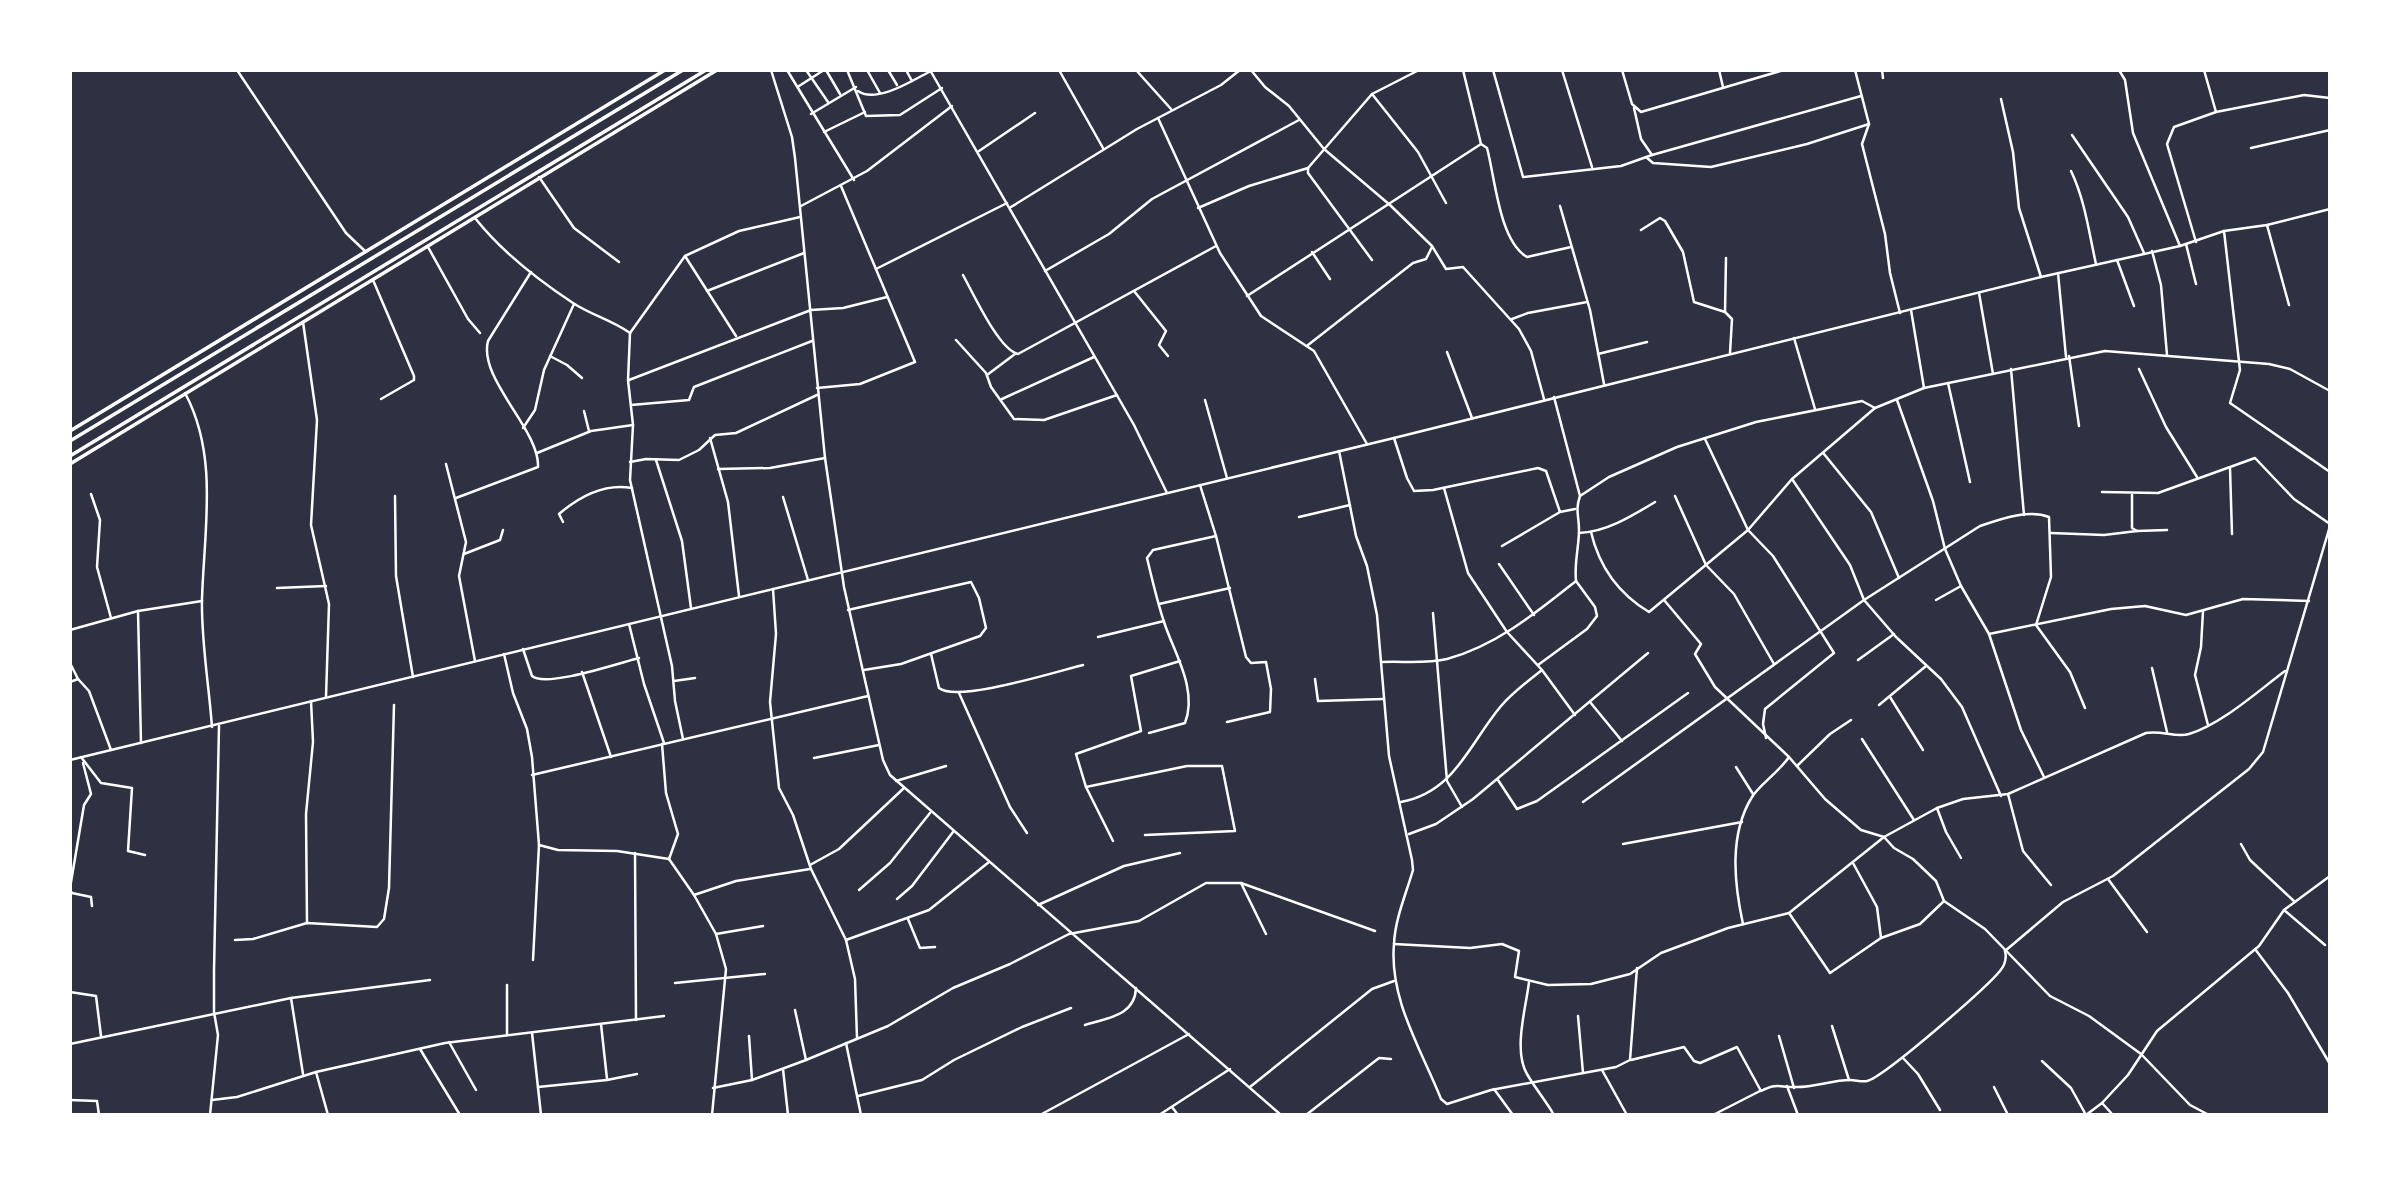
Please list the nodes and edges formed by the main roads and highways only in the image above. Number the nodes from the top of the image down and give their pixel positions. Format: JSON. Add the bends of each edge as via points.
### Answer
{"nodes":[{"id":1,"x":666,"y":70,"type":"edge"},
{"id":2,"x":683,"y":70,"type":"edge"},
{"id":3,"x":706,"y":70,"type":"edge"},
{"id":4,"x":717,"y":70,"type":"edge"},
{"id":5,"x":70,"y":431,"type":"edge"},
{"id":6,"x":70,"y":441,"type":"edge"},
{"id":7,"x":70,"y":456,"type":"edge"},
{"id":8,"x":70,"y":464,"type":"edge"}],
"edges":[{"from":1,"to":5,"type":"main road"},
{"from":2,"to":6,"type":"main road"},
{"from":3,"to":7,"type":"main road"},
{"from":4,"to":8,"type":"main road"}]}
